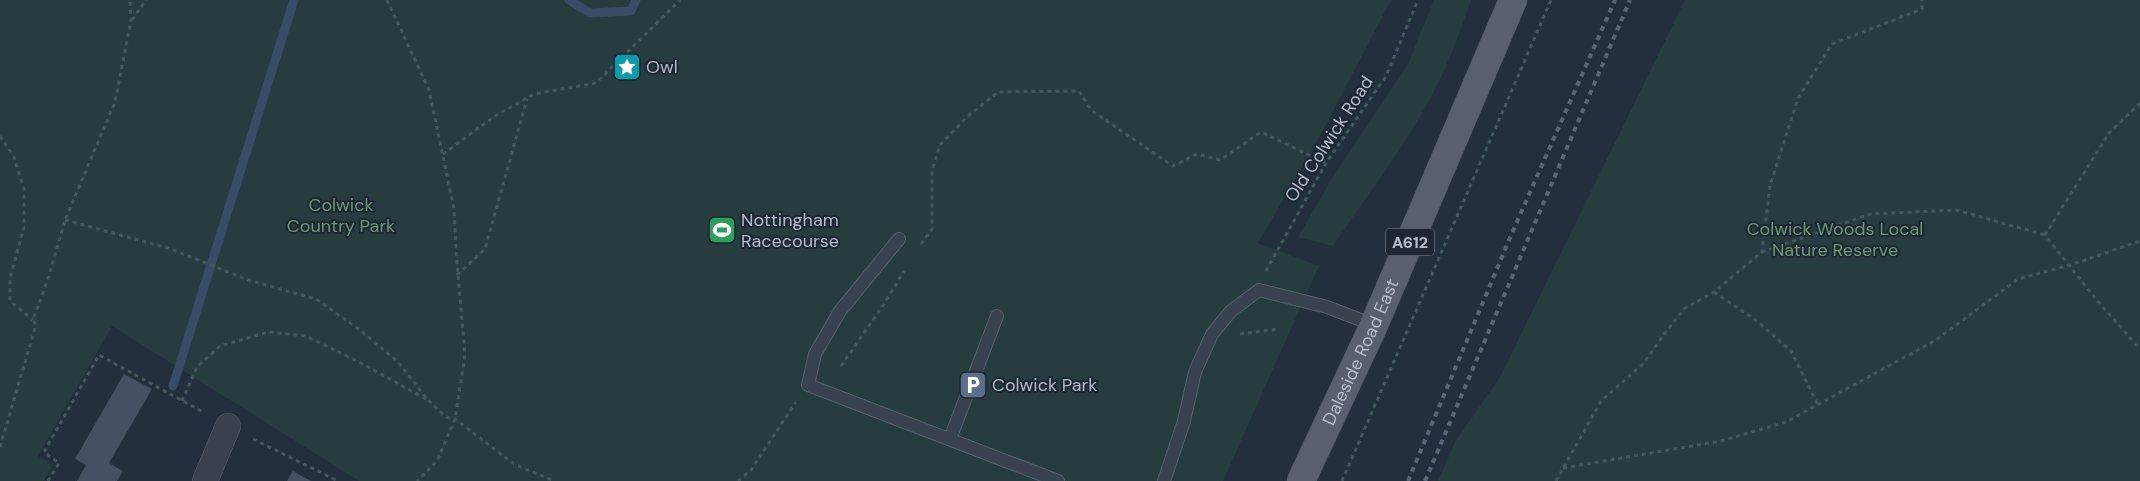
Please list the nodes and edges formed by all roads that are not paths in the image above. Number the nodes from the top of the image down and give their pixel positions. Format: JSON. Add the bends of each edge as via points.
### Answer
{"nodes":[{"id":1,"x":1513,"y":0,"type":"edge"},
{"id":2,"x":899,"y":239,"type":"dead end"},
{"id":3,"x":997,"y":316,"type":"dead end"},
{"id":4,"x":1374,"y":325,"type":"junction"},
{"id":5,"x":228,"y":426,"type":"dead end"},
{"id":6,"x":950,"y":439,"type":"junction"},
{"id":7,"x":205,"y":481,"type":"edge"},
{"id":8,"x":1058,"y":481,"type":"edge"},
{"id":9,"x":1164,"y":481,"type":"edge"},
{"id":10,"x":1301,"y":481,"type":"edge"}],
"edges":[{"from":1,"to":4,"type":"main road","name":"Daleside Road East","number":"A612"},
{"from":2,"to":6,"type":"lane","via":[[840,311],[815,354],[808,384]]},
{"from":3,"to":6,"type":"lane"},
{"from":4,"to":9,"type":"lane","via":[[1327,307],[1259,290],[1231,311],[1212,334],[1196,372]]},
{"from":4,"to":10,"type":"main road","name":"Daleside Road East","number":"A612"},
{"from":5,"to":7,"type":"street"},
{"from":6,"to":8,"type":"lane"}]}
